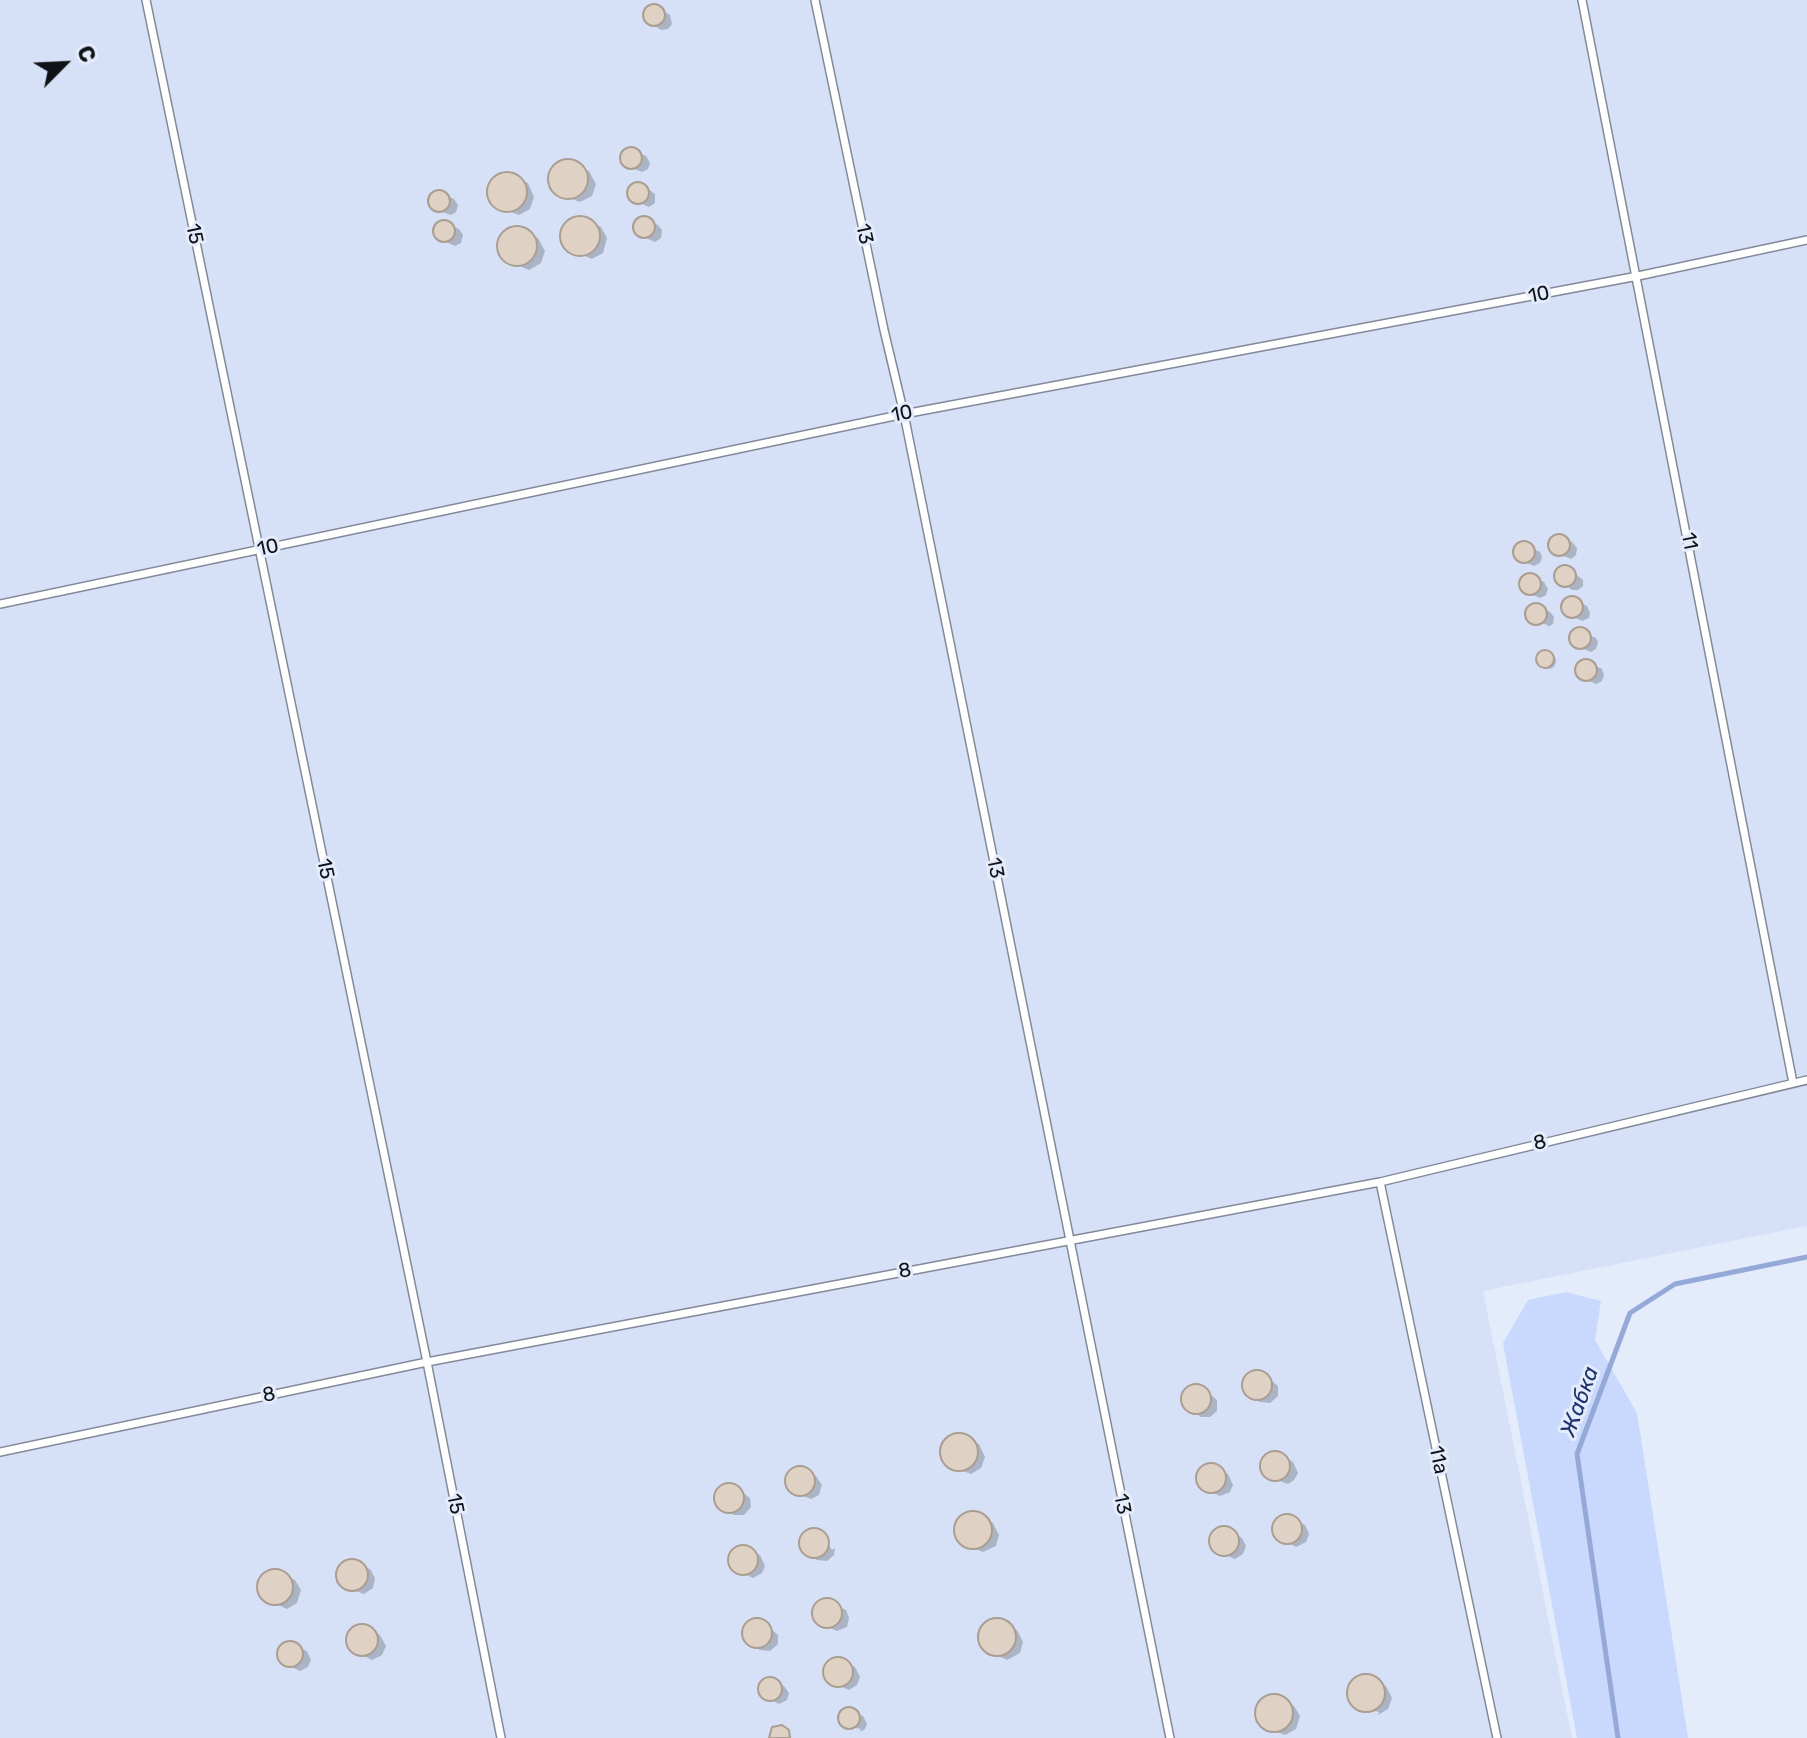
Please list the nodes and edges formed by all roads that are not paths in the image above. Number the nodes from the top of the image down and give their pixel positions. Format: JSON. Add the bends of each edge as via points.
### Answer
{"nodes":[{"id":1,"x":146,"y":0,"type":"edge"},
{"id":2,"x":815,"y":0,"type":"edge"},
{"id":3,"x":1582,"y":0,"type":"edge"},
{"id":4,"x":1807,"y":240,"type":"edge"},
{"id":5,"x":1638,"y":276,"type":"junction"},
{"id":6,"x":904,"y":414,"type":"junction"},
{"id":7,"x":259,"y":550,"type":"junction"},
{"id":8,"x":0,"y":604,"type":"edge"},
{"id":9,"x":1807,"y":1080,"type":"edge"},
{"id":10,"x":1793,"y":1083,"type":"junction"},
{"id":11,"x":1380,"y":1182,"type":"junction"},
{"id":12,"x":1069,"y":1240,"type":"junction"},
{"id":13,"x":427,"y":1362,"type":"junction"},
{"id":14,"x":0,"y":1452,"type":"edge"},
{"id":15,"x":501,"y":1738,"type":"edge"},
{"id":16,"x":1170,"y":1738,"type":"edge"},
{"id":17,"x":1497,"y":1738,"type":"edge"}],
"edges":[{"from":1,"to":7,"type":"lane","name":"15","number":"15"},
{"from":2,"to":6,"type":"lane","name":"13","number":"13"},
{"from":3,"to":5,"type":"lane","name":"11","number":"11"},
{"from":4,"to":5,"type":"lane","name":"10","number":"10"},
{"from":5,"to":6,"type":"lane","name":"10","number":"10"},
{"from":5,"to":10,"type":"lane","name":"11","number":"11"},
{"from":6,"to":7,"type":"lane","name":"10","number":"10"},
{"from":6,"to":12,"type":"lane","name":"13","number":"13"},
{"from":7,"to":8,"type":"lane","name":"10","number":"10"},
{"from":7,"to":13,"type":"lane","name":"15","number":"15"},
{"from":9,"to":10,"type":"lane","name":"8","number":"8"},
{"from":10,"to":11,"type":"lane","name":"8","number":"8"},
{"from":11,"to":12,"type":"lane","name":"8","number":"8"},
{"from":11,"to":17,"type":"lane","name":"11a","number":"11a"},
{"from":12,"to":13,"type":"lane","name":"8","number":"8"},
{"from":12,"to":16,"type":"lane","name":"13","number":"13"},
{"from":13,"to":14,"type":"lane","name":"8","number":"8"},
{"from":13,"to":15,"type":"lane","name":"15","number":"15"}]}
